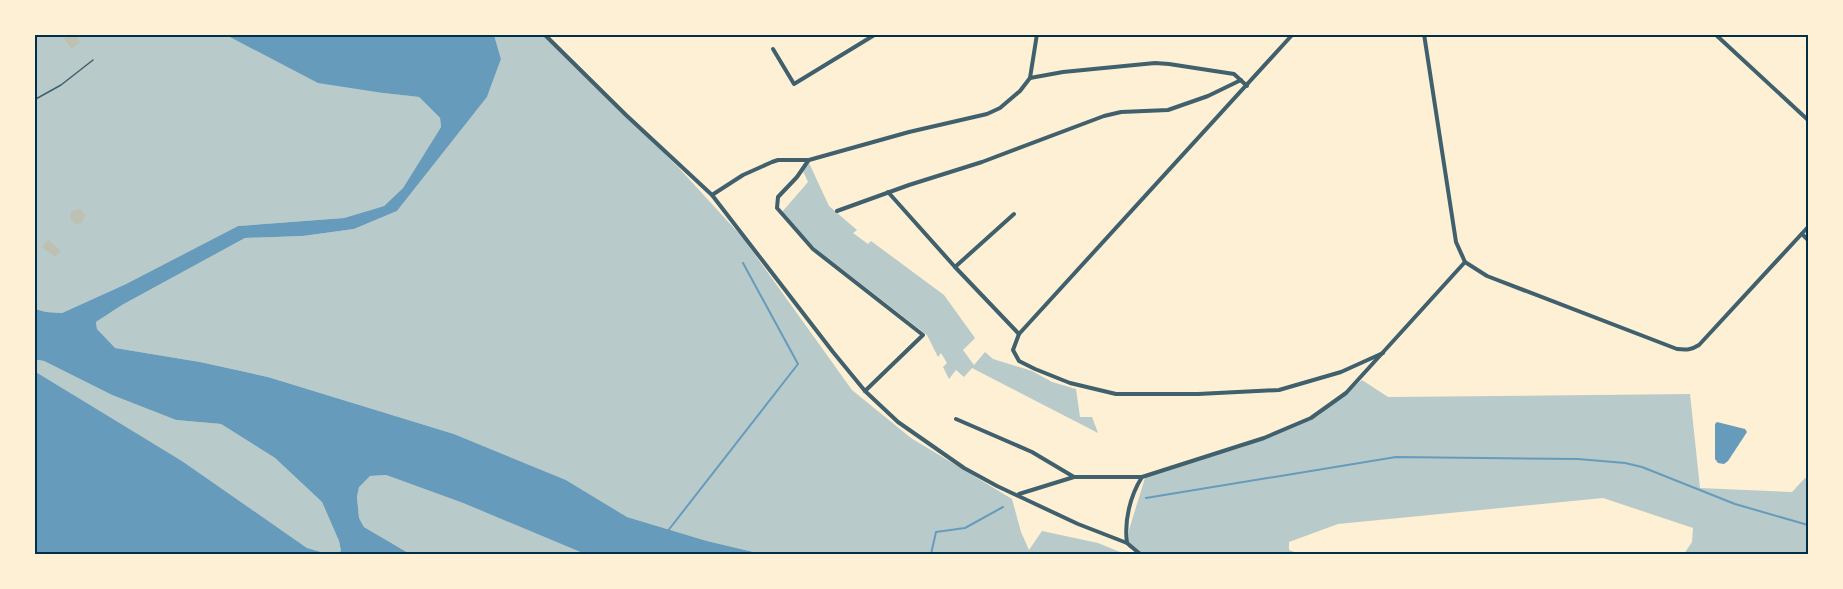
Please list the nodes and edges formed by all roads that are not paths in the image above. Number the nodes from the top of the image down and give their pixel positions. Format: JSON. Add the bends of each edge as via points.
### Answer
{"nodes":[{"id":1,"x":544,"y":34,"type":"edge"},
{"id":2,"x":876,"y":34,"type":"edge"},
{"id":3,"x":1037,"y":34,"type":"edge"},
{"id":4,"x":1424,"y":34,"type":"edge"},
{"id":5,"x":1715,"y":34,"type":"edge"},
{"id":6,"x":1292,"y":35,"type":"edge"},
{"id":7,"x":773,"y":49,"type":"dead end"},
{"id":8,"x":93,"y":60,"type":"dead end"},
{"id":9,"x":1030,"y":78,"type":"junction"},
{"id":10,"x":1241,"y":80,"type":"junction"},
{"id":11,"x":1246,"y":86,"type":"junction"},
{"id":12,"x":34,"y":100,"type":"edge"},
{"id":13,"x":1809,"y":120,"type":"edge"},
{"id":14,"x":808,"y":160,"type":"junction"},
{"id":15,"x":888,"y":192,"type":"junction"},
{"id":16,"x":712,"y":195,"type":"junction"},
{"id":17,"x":837,"y":211,"type":"dead end"},
{"id":18,"x":1014,"y":214,"type":"dead end"},
{"id":19,"x":1809,"y":227,"type":"edge"},
{"id":20,"x":1802,"y":234,"type":"junction"},
{"id":21,"x":1809,"y":240,"type":"edge"},
{"id":22,"x":1465,"y":262,"type":"junction"},
{"id":23,"x":955,"y":267,"type":"junction"},
{"id":24,"x":1019,"y":334,"type":"junction"},
{"id":25,"x":1383,"y":353,"type":"junction"},
{"id":26,"x":865,"y":391,"type":"junction"},
{"id":27,"x":956,"y":419,"type":"dead end"},
{"id":28,"x":1074,"y":477,"type":"junction"},
{"id":29,"x":1142,"y":477,"type":"junction"},
{"id":30,"x":1018,"y":494,"type":"junction"},
{"id":31,"x":1126,"y":543,"type":"junction"},
{"id":32,"x":1140,"y":555,"type":"edge"}],
"edges":[{"from":1,"to":16,"type":"street"},
{"from":2,"to":7,"type":"street","via":[[794,84]]},
{"from":3,"to":9,"type":"street"},
{"from":4,"to":22,"type":"street","via":[[1456,242]]},
{"from":5,"to":13,"type":"street"},
{"from":6,"to":11,"type":"street"},
{"from":8,"to":12,"type":"lane","via":[[69,80]]},
{"from":9,"to":10,"type":"street","via":[[1155,63],[1226,72]]},
{"from":9,"to":14,"type":"street","via":[[1010,101],[987,114]]},
{"from":10,"to":11,"type":"street"},
{"from":10,"to":15,"type":"street","via":[[1168,110],[1121,111],[1104,116]]},
{"from":11,"to":24,"type":"street"},
{"from":14,"to":16,"type":"street","via":[[772,162]]},
{"from":14,"to":26,"type":"street","via":[[778,197],[777,208],[813,249],[923,335]]},
{"from":15,"to":17,"type":"street"},
{"from":15,"to":23,"type":"street"},
{"from":16,"to":26,"type":"street"},
{"from":18,"to":23,"type":"street"},
{"from":19,"to":20,"type":"street"},
{"from":20,"to":21,"type":"street"},
{"from":20,"to":22,"type":"street","via":[[1699,345],[1687,350],[1487,276]]},
{"from":22,"to":25,"type":"street"},
{"from":23,"to":24,"type":"street"},
{"from":24,"to":25,"type":"street","via":[[1013,350],[1019,361],[1070,383],[1116,394],[1279,390],[1341,372]]},
{"from":25,"to":29,"type":"street","via":[[1346,393],[1311,418],[1264,438]]},
{"from":26,"to":30,"type":"street","via":[[898,422],[946,455]]},
{"from":27,"to":28,"type":"street","via":[[1032,452]]},
{"from":28,"to":29,"type":"street"},
{"from":28,"to":30,"type":"street"},
{"from":29,"to":31,"type":"street","via":[[1132,498]]},
{"from":30,"to":31,"type":"street"},
{"from":31,"to":32,"type":"street"}]}
